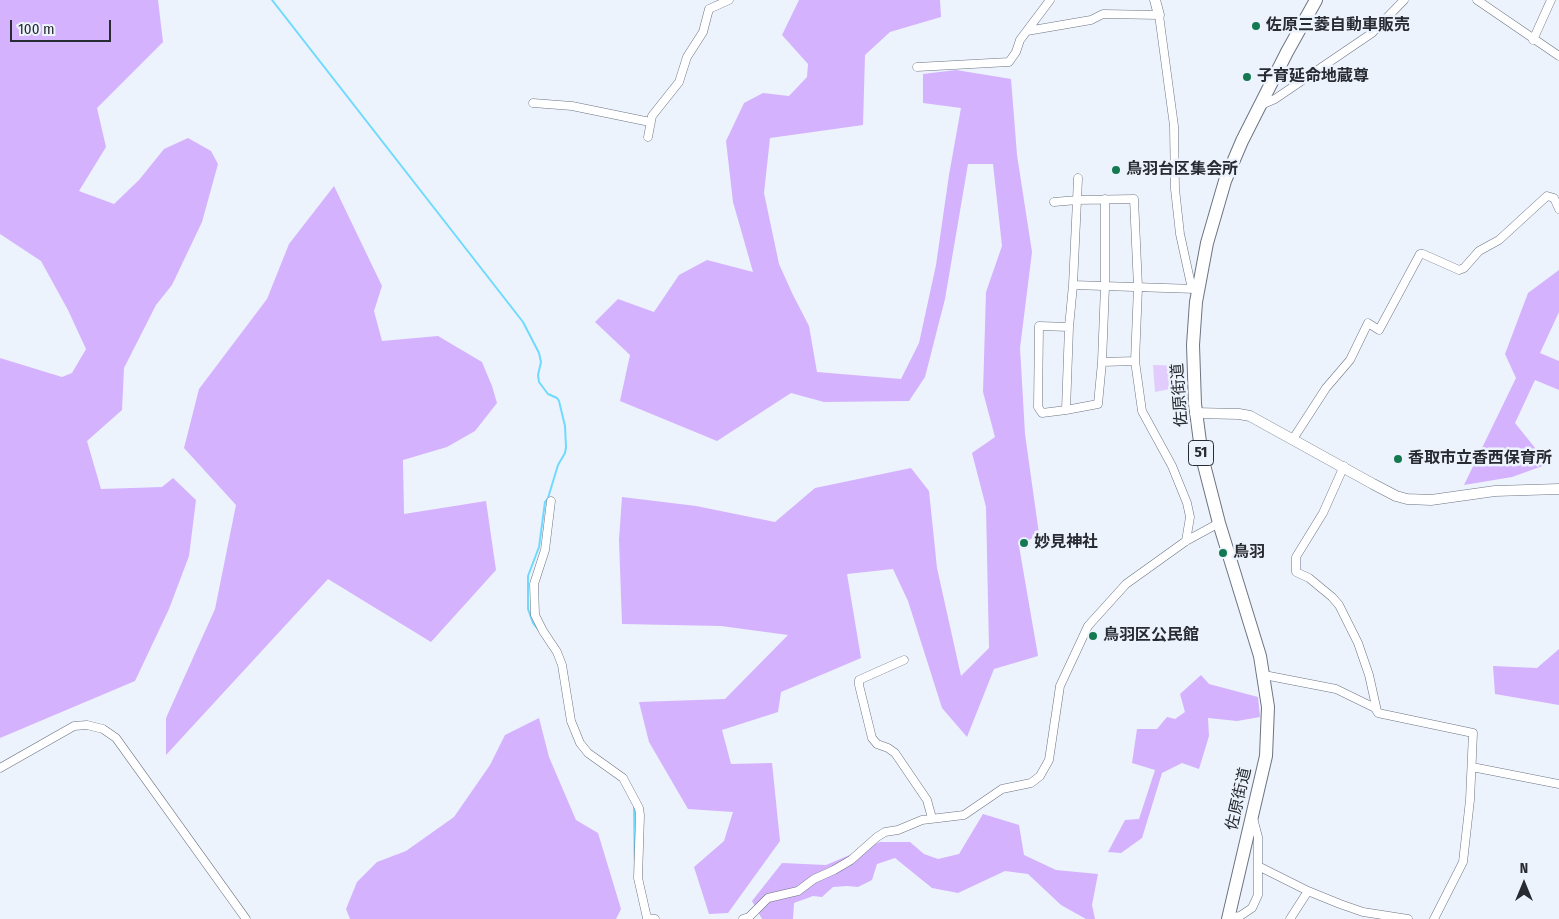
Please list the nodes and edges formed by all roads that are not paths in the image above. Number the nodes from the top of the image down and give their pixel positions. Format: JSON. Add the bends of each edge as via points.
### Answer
{"nodes":[{"id":1,"x":729,"y":0,"type":"edge"},
{"id":2,"x":1050,"y":0,"type":"edge"},
{"id":3,"x":1155,"y":0,"type":"edge"},
{"id":4,"x":1316,"y":0,"type":"edge"},
{"id":5,"x":1404,"y":0,"type":"edge"},
{"id":6,"x":1476,"y":0,"type":"edge"},
{"id":7,"x":1551,"y":0,"type":"edge"},
{"id":8,"x":1159,"y":15,"type":"junction"},
{"id":9,"x":1027,"y":31,"type":"junction"},
{"id":10,"x":1533,"y":40,"type":"junction"},
{"id":11,"x":1559,"y":56,"type":"edge"},
{"id":12,"x":917,"y":67,"type":"dead end"},
{"id":13,"x":533,"y":103,"type":"dead end"},
{"id":14,"x":1261,"y":105,"type":"junction"},
{"id":15,"x":650,"y":122,"type":"junction"},
{"id":16,"x":648,"y":137,"type":"dead end"},
{"id":17,"x":1078,"y":178,"type":"dead end"},
{"id":18,"x":1105,"y":199,"type":"junction"},
{"id":19,"x":1077,"y":200,"type":"junction"},
{"id":20,"x":1054,"y":202,"type":"dead end"},
{"id":21,"x":1559,"y":209,"type":"edge"},
{"id":22,"x":1073,"y":285,"type":"junction"},
{"id":23,"x":1105,"y":286,"type":"junction"},
{"id":24,"x":1138,"y":287,"type":"junction"},
{"id":25,"x":1195,"y":289,"type":"junction"},
{"id":26,"x":1069,"y":327,"type":"junction"},
{"id":27,"x":1135,"y":361,"type":"junction"},
{"id":28,"x":1102,"y":362,"type":"junction"},
{"id":29,"x":1066,"y":410,"type":"junction"},
{"id":30,"x":1195,"y":413,"type":"junction"},
{"id":31,"x":1293,"y":439,"type":"junction"},
{"id":32,"x":1344,"y":466,"type":"junction"},
{"id":33,"x":1559,"y":489,"type":"edge"},
{"id":34,"x":550,"y":501,"type":"dead end"},
{"id":35,"x":1219,"y":523,"type":"junction"},
{"id":36,"x":1186,"y":541,"type":"junction"},
{"id":37,"x":904,"y":660,"type":"dead end"},
{"id":38,"x":1264,"y":675,"type":"junction"},
{"id":39,"x":1378,"y":713,"type":"junction"},
{"id":40,"x":1472,"y":767,"type":"junction"},
{"id":41,"x":0,"y":768,"type":"edge"},
{"id":42,"x":1559,"y":784,"type":"edge"},
{"id":43,"x":1252,"y":814,"type":"junction"},
{"id":44,"x":932,"y":818,"type":"junction"},
{"id":45,"x":1258,"y":866,"type":"junction"},
{"id":46,"x":1308,"y":891,"type":"junction"},
{"id":47,"x":246,"y":919,"type":"edge"},
{"id":48,"x":655,"y":919,"type":"edge"},
{"id":49,"x":743,"y":919,"type":"edge"},
{"id":50,"x":1228,"y":919,"type":"edge"},
{"id":51,"x":1290,"y":919,"type":"edge"},
{"id":52,"x":1408,"y":919,"type":"edge"},
{"id":53,"x":1434,"y":919,"type":"edge"}],
"edges":[{"from":1,"to":15,"type":"street","via":[[709,9],[703,32],[687,57],[679,82]]},
{"from":2,"to":9,"type":"street"},
{"from":3,"to":8,"type":"street"},
{"from":4,"to":14,"type":"highway","name":"佐原街道","number":"51"},
{"from":5,"to":14,"type":"street","via":[[1372,33],[1275,99]]},
{"from":6,"to":10,"type":"street"},
{"from":7,"to":10,"type":"street"},
{"from":8,"to":9,"type":"street","via":[[1103,14],[1092,20]]},
{"from":8,"to":25,"type":"street","via":[[1174,126],[1179,226]]},
{"from":9,"to":12,"type":"street","via":[[1009,62]]},
{"from":10,"to":11,"type":"street"},
{"from":13,"to":15,"type":"street","via":[[572,106]]},
{"from":14,"to":25,"type":"highway","name":"佐原街道","number":"51","via":[[1225,181]]},
{"from":15,"to":16,"type":"street"},
{"from":17,"to":19,"type":"street"},
{"from":18,"to":19,"type":"street"},
{"from":18,"to":23,"type":"street"},
{"from":18,"to":24,"type":"street","via":[[1134,199]]},
{"from":19,"to":20,"type":"street"},
{"from":19,"to":22,"type":"street"},
{"from":21,"to":31,"type":"street","via":[[1554,198],[1547,196],[1499,240],[1479,251],[1459,270],[1420,254],[1379,330],[1368,323],[1350,360],[1326,388]]},
{"from":22,"to":23,"type":"street"},
{"from":22,"to":26,"type":"street"},
{"from":23,"to":24,"type":"street"},
{"from":23,"to":28,"type":"street"},
{"from":24,"to":25,"type":"street"},
{"from":24,"to":27,"type":"street"},
{"from":25,"to":30,"type":"highway","name":"佐原街道","number":"51"},
{"from":26,"to":29,"type":"street"},
{"from":26,"to":29,"type":"street","via":[[1039,326],[1038,407],[1042,413]]},
{"from":27,"to":28,"type":"street"},
{"from":27,"to":36,"type":"street","via":[[1142,411],[1172,466],[1187,503],[1190,517]]},
{"from":28,"to":29,"type":"street","via":[[1098,404]]},
{"from":30,"to":31,"type":"street","via":[[1250,416]]},
{"from":30,"to":35,"type":"highway","name":"佐原街道","number":"51","via":[[1202,457]]},
{"from":31,"to":32,"type":"street"},
{"from":32,"to":33,"type":"street","via":[[1407,499],[1431,500],[1495,491]]},
{"from":32,"to":39,"type":"street","via":[[1323,514],[1296,557],[1296,572],[1309,578],[1339,605],[1358,643]]},
{"from":34,"to":48,"type":"street","via":[[544,556],[534,584],[535,615],[562,665],[571,721],[580,743],[588,753],[623,778],[639,808],[638,878],[647,918]]},
{"from":35,"to":36,"type":"street"},
{"from":35,"to":38,"type":"highway","name":"佐原街道","number":"51"},
{"from":36,"to":44,"type":"street","via":[[1126,584],[1088,626],[1060,686],[1049,760],[1040,776],[1031,783],[1002,788],[964,815]]},
{"from":37,"to":44,"type":"street","via":[[859,680],[859,685],[872,738],[895,753],[927,800]]},
{"from":38,"to":39,"type":"street","via":[[1336,689],[1375,708]]},
{"from":38,"to":43,"type":"highway","name":"佐原街道","number":"51","via":[[1268,707],[1266,756]]},
{"from":39,"to":40,"type":"street","via":[[1473,733]]},
{"from":40,"to":42,"type":"street"},
{"from":40,"to":53,"type":"street","via":[[1468,829],[1462,862]]},
{"from":41,"to":47,"type":"street","via":[[74,726],[103,729],[116,738]]},
{"from":43,"to":45,"type":"street","via":[[1258,837]]},
{"from":43,"to":50,"type":"highway","name":"佐原街道","number":"51"},
{"from":44,"to":49,"type":"street","via":[[877,836],[851,860],[798,891],[768,898]]},
{"from":45,"to":46,"type":"street"},
{"from":45,"to":50,"type":"street","via":[[1258,895],[1252,908]]},
{"from":46,"to":51,"type":"street"},
{"from":46,"to":52,"type":"street","via":[[1363,912]]}]}
